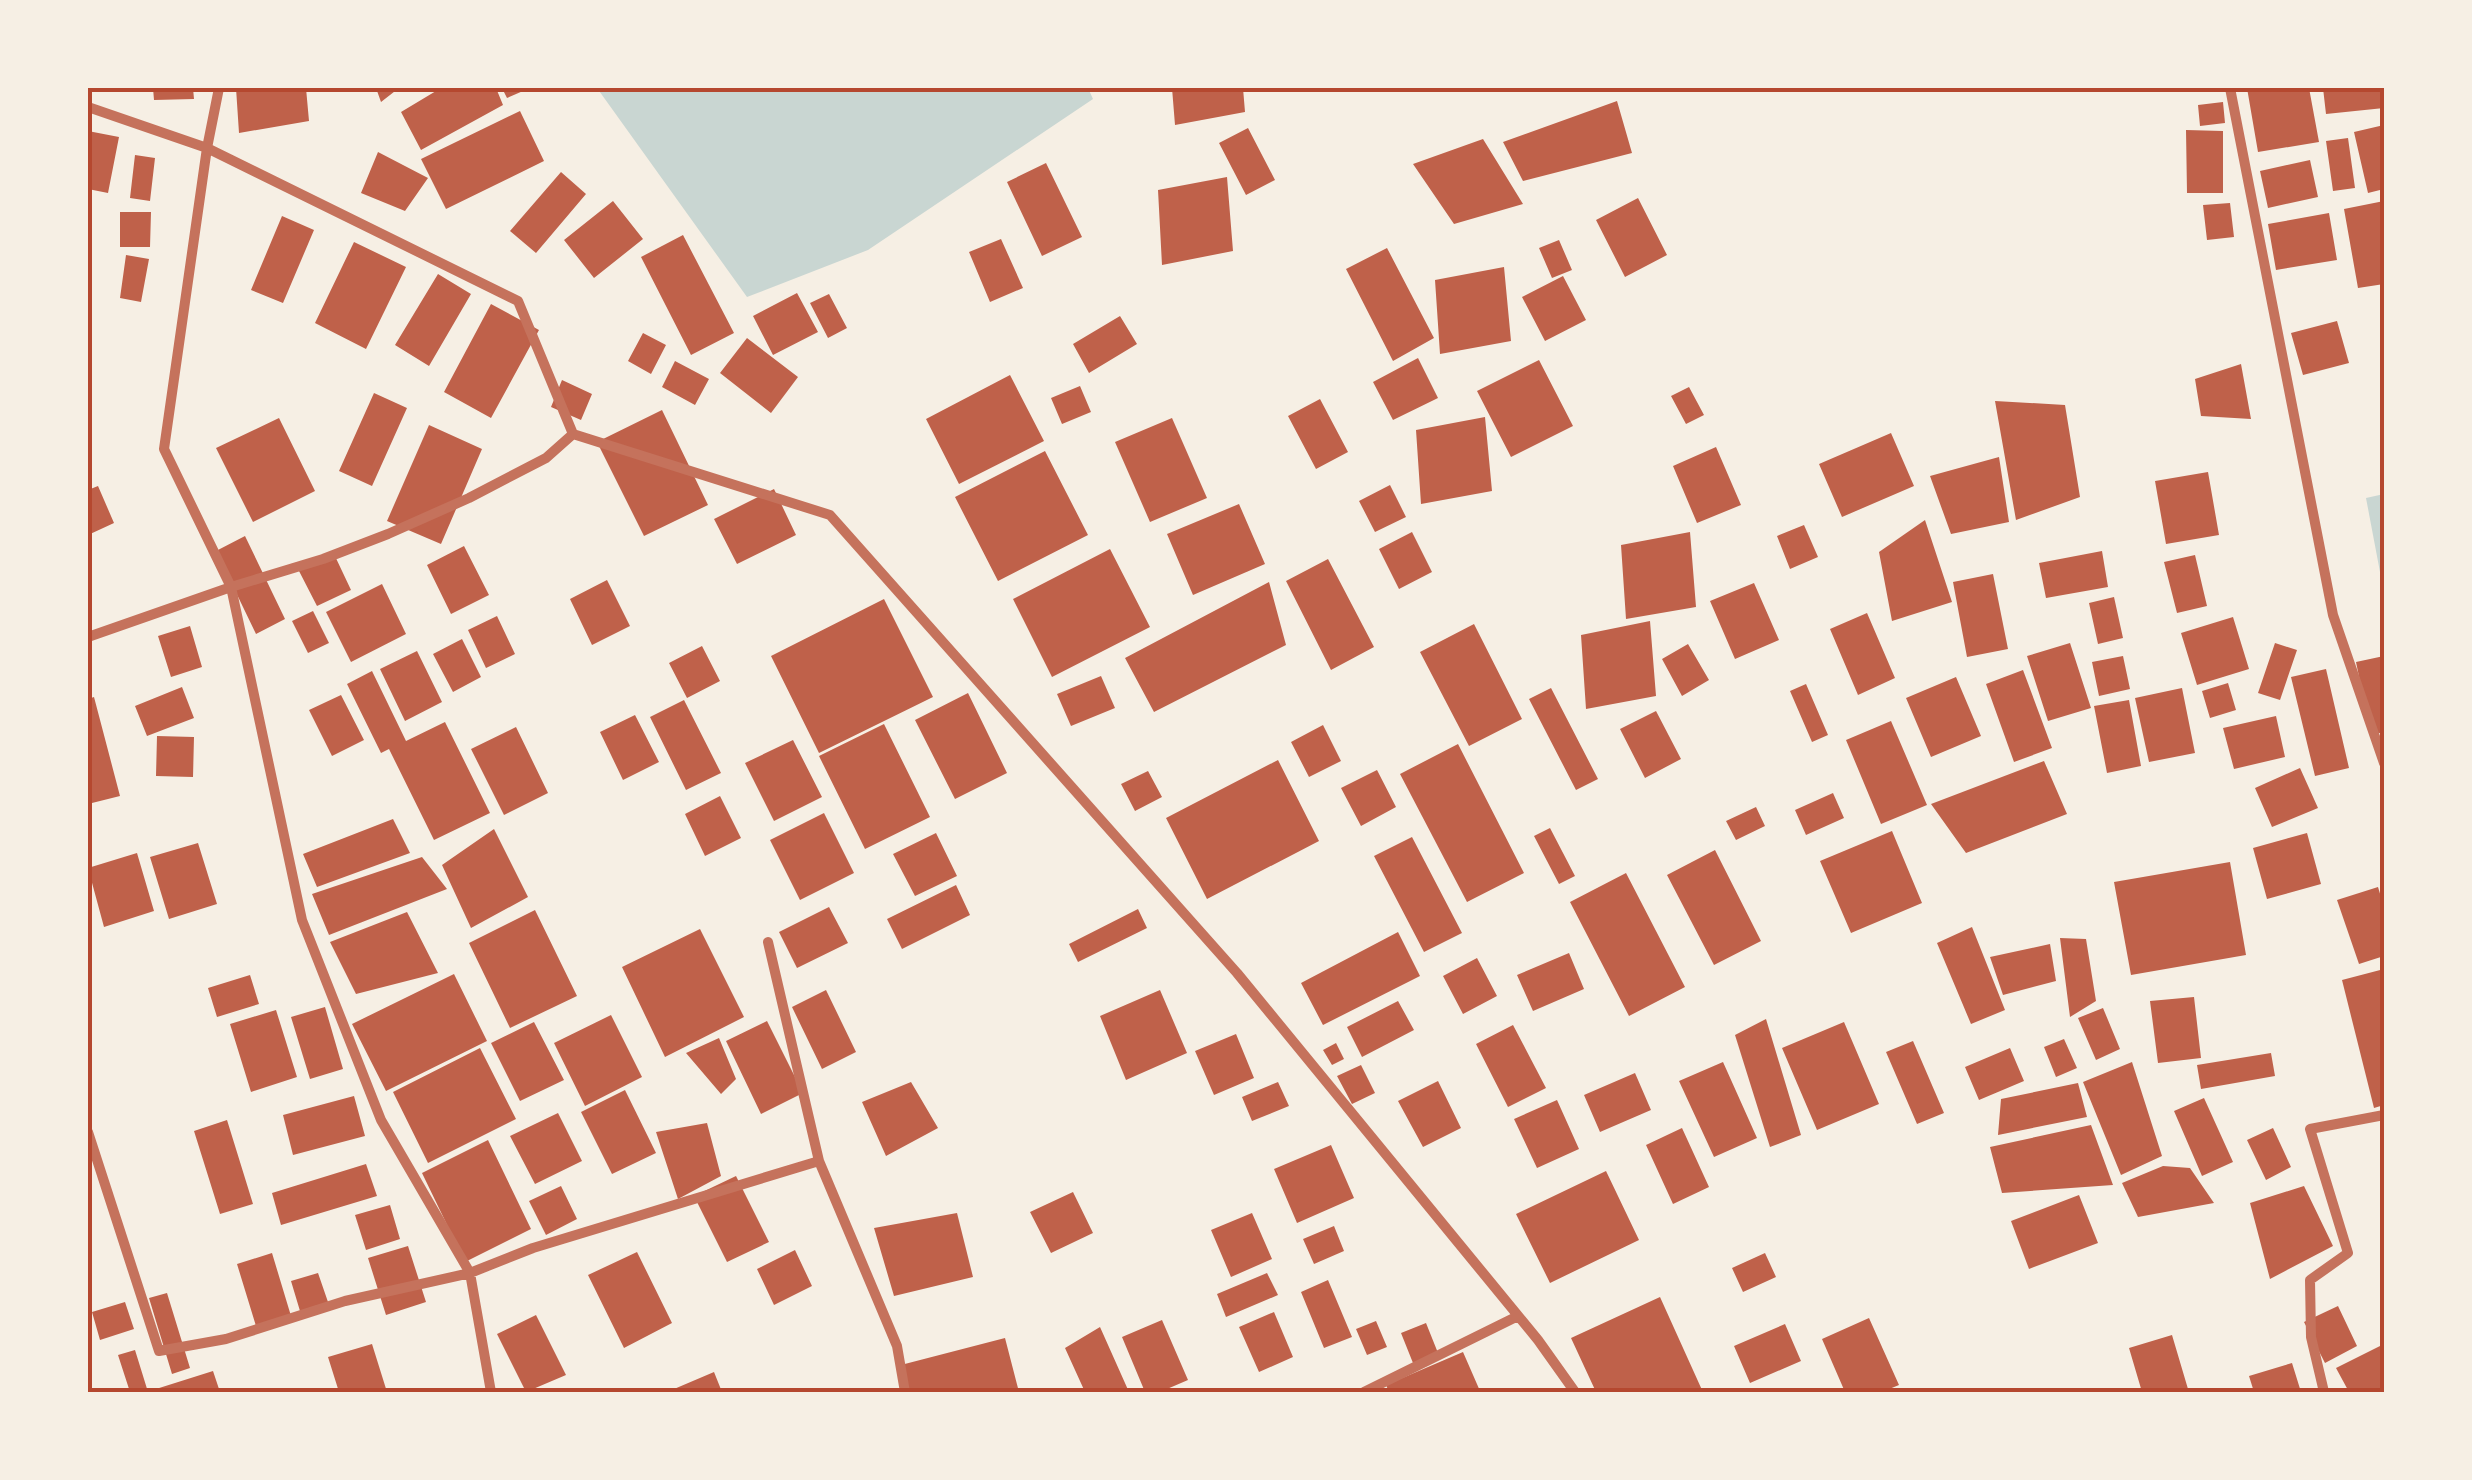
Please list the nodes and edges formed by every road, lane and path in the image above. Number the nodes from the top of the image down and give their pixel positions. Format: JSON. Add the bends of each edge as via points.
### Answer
{"nodes":[{"id":1,"x":219,"y":88,"type":"edge"},
{"id":2,"x":2230,"y":88,"type":"edge"},
{"id":3,"x":88,"y":106,"type":"edge"},
{"id":4,"x":207,"y":148,"type":"junction"},
{"id":5,"x":573,"y":434,"type":"junction"},
{"id":6,"x":231,"y":586,"type":"junction"},
{"id":7,"x":88,"y":637,"type":"edge"},
{"id":8,"x":2384,"y":763,"type":"edge"},
{"id":9,"x":768,"y":942,"type":"dead end"},
{"id":10,"x":2384,"y":1115,"type":"edge"},
{"id":11,"x":88,"y":1132,"type":"edge"},
{"id":12,"x":820,"y":1161,"type":"junction"},
{"id":13,"x":470,"y":1272,"type":"junction"},
{"id":14,"x":1518,"y":1316,"type":"junction"},
{"id":15,"x":491,"y":1392,"type":"edge"},
{"id":16,"x":905,"y":1392,"type":"edge"},
{"id":17,"x":1364,"y":1392,"type":"edge"},
{"id":18,"x":1575,"y":1392,"type":"edge"},
{"id":19,"x":2324,"y":1392,"type":"edge"}],
"edges":[{"from":1,"to":4,"type":"street"},
{"from":2,"to":8,"type":"street","via":[[2333,615]]},
{"from":3,"to":4,"type":"street"},
{"from":4,"to":5,"type":"street","via":[[518,301]]},
{"from":4,"to":6,"type":"street","via":[[164,449]]},
{"from":5,"to":6,"type":"street","via":[[546,458],[469,498],[324,559]]},
{"from":5,"to":14,"type":"street","via":[[830,515],[1236,972]]},
{"from":6,"to":7,"type":"street"},
{"from":6,"to":13,"type":"street","via":[[302,920],[381,1120]]},
{"from":9,"to":12,"type":"street"},
{"from":10,"to":19,"type":"street","via":[[2310,1129],[2348,1253],[2310,1280],[2311,1336]]},
{"from":11,"to":13,"type":"street","via":[[159,1351]]},
{"from":12,"to":13,"type":"street"},
{"from":12,"to":16,"type":"street","via":[[897,1346]]},
{"from":13,"to":15,"type":"street"},
{"from":14,"to":17,"type":"street"},
{"from":14,"to":18,"type":"street"}]}
